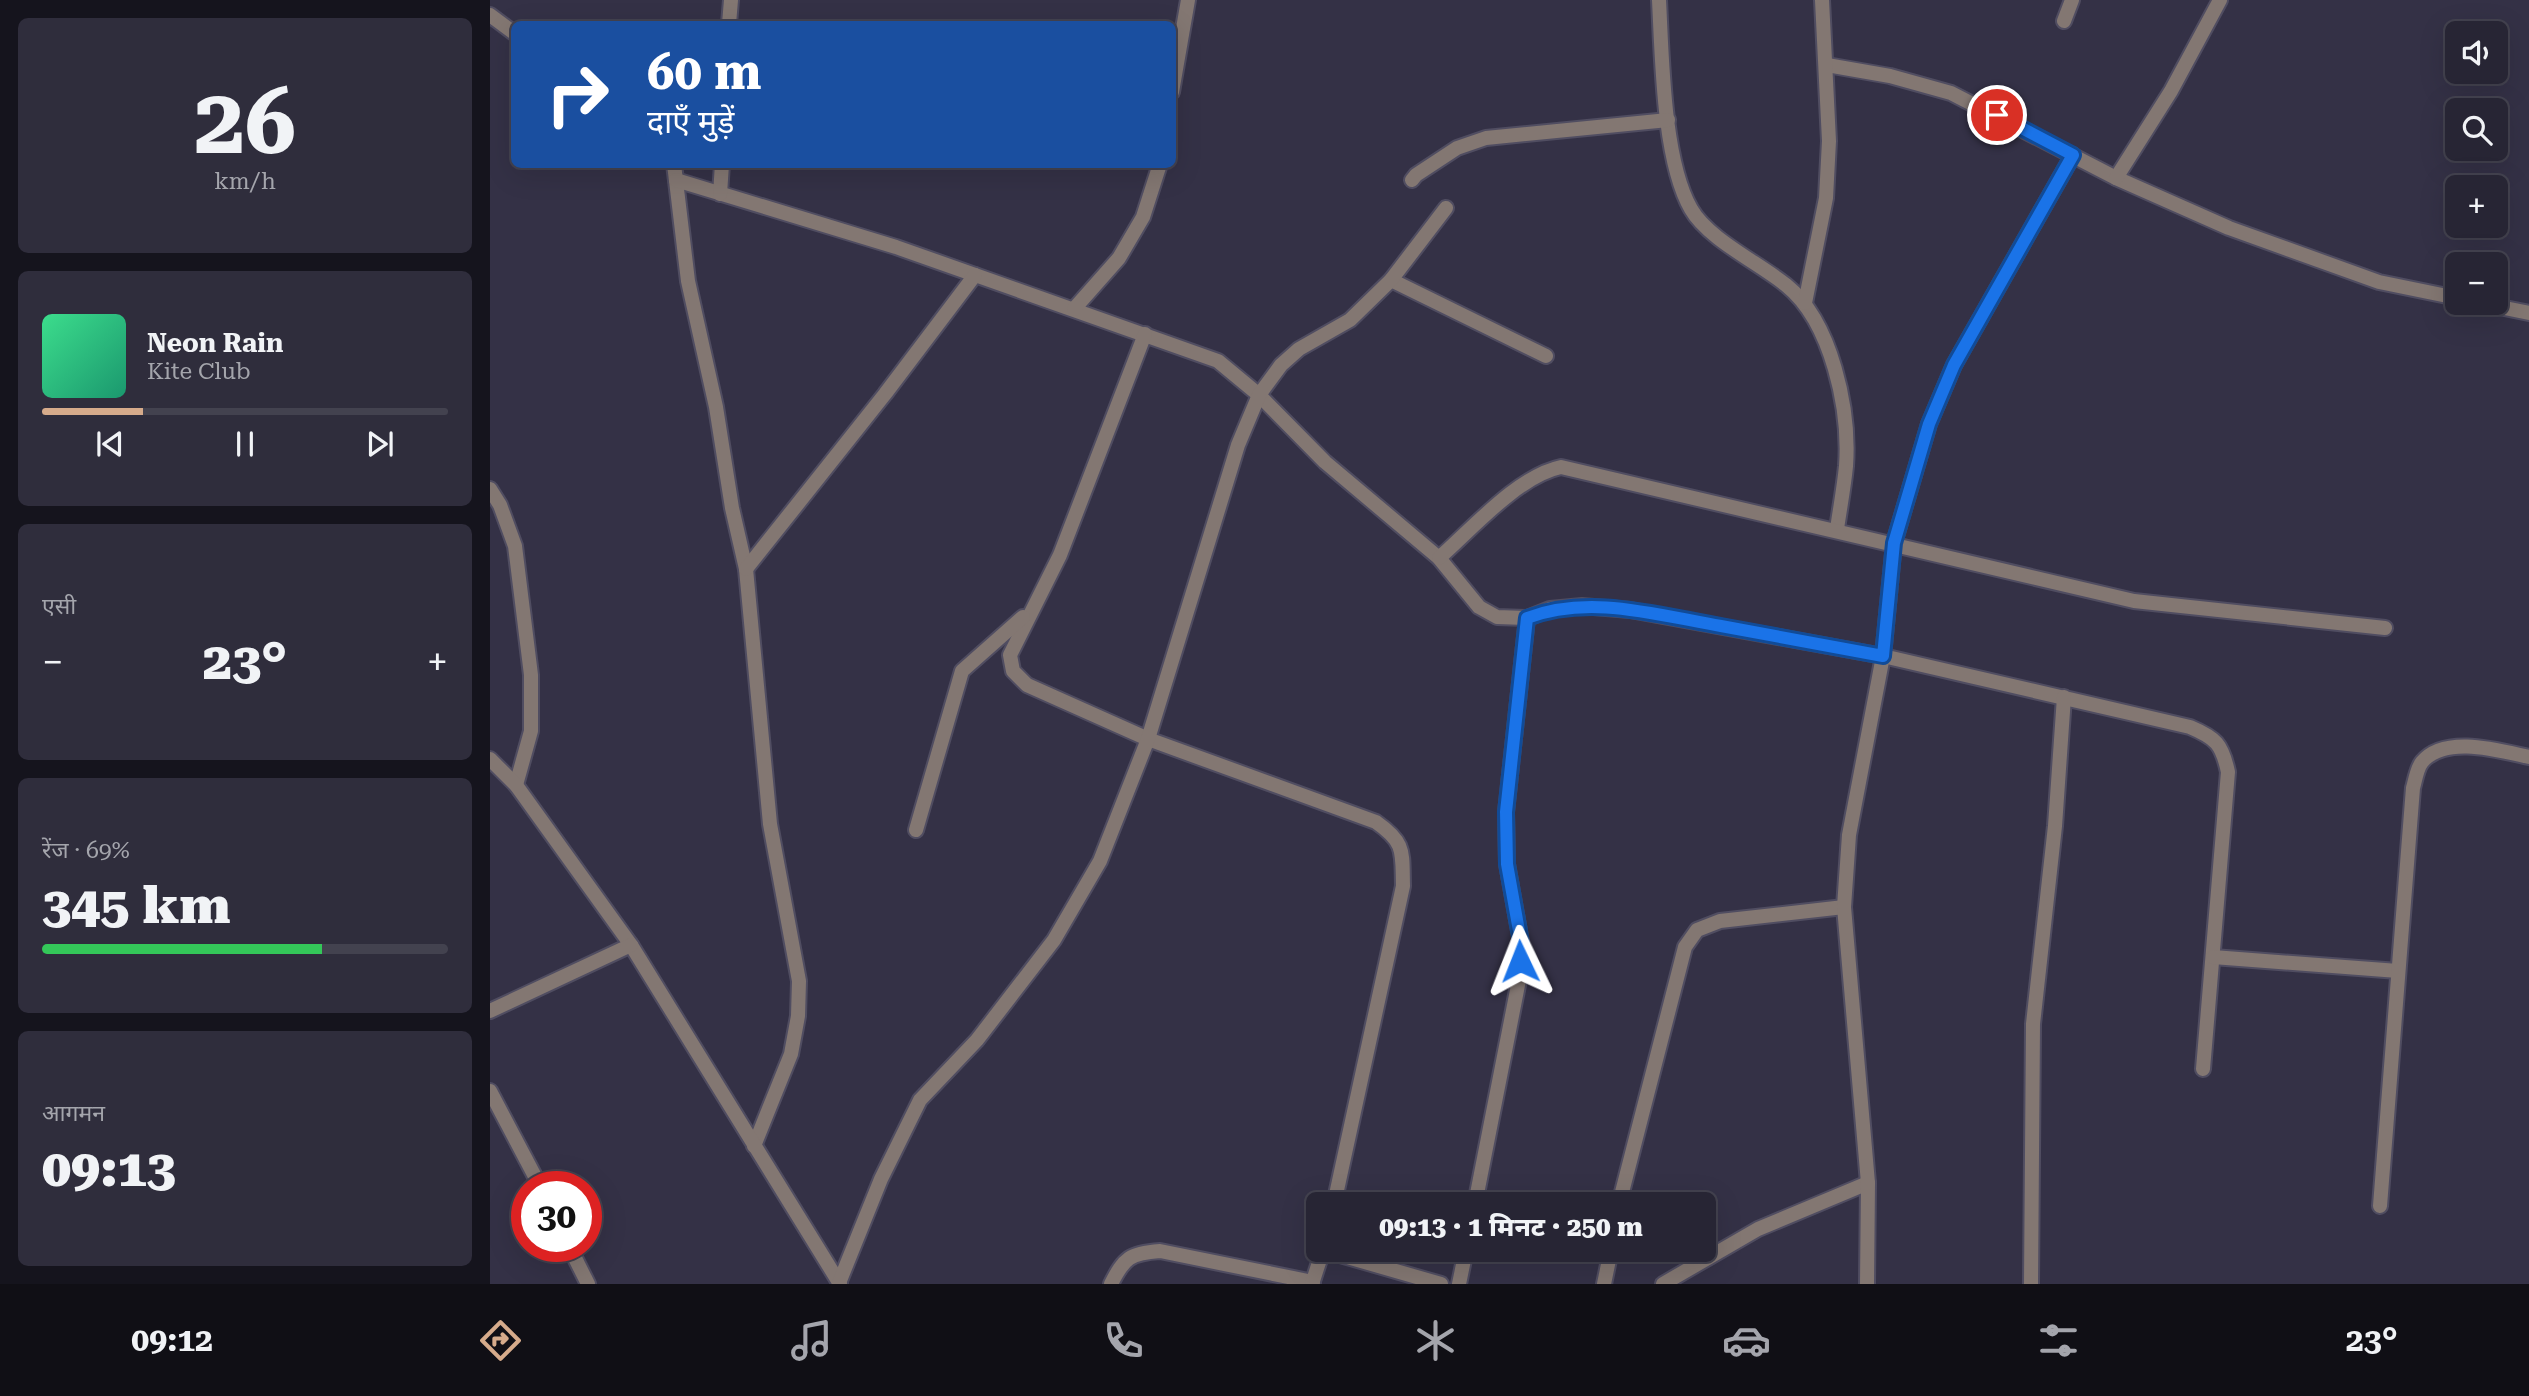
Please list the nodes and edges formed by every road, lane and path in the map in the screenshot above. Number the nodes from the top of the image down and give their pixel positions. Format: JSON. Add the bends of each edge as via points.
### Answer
{"nodes":[{"id":1,"x":730,"y":0,"type":"edge"},
{"id":2,"x":1188,"y":0,"type":"edge"},
{"id":3,"x":1659,"y":0,"type":"edge"},
{"id":4,"x":1822,"y":0,"type":"edge"},
{"id":5,"x":2072,"y":0,"type":"edge"},
{"id":6,"x":2220,"y":0,"type":"edge"},
{"id":7,"x":490,"y":15,"type":"edge"},
{"id":8,"x":729,"y":21,"type":"edge"},
{"id":9,"x":2064,"y":21,"type":"dead end"},
{"id":10,"x":511,"y":31,"type":"edge"},
{"id":11,"x":1827,"y":65,"type":"junction"},
{"id":12,"x":1176,"y":69,"type":"edge"},
{"id":13,"x":1668,"y":120,"type":"junction"},
{"id":14,"x":2073,"y":155,"type":"junction"},
{"id":15,"x":674,"y":168,"type":"edge"},
{"id":16,"x":722,"y":168,"type":"edge"},
{"id":17,"x":1159,"y":168,"type":"edge"},
{"id":18,"x":2116,"y":178,"type":"junction"},
{"id":19,"x":676,"y":180,"type":"junction"},
{"id":20,"x":1412,"y":180,"type":"dead end"},
{"id":21,"x":720,"y":194,"type":"junction"},
{"id":22,"x":1446,"y":208,"type":"dead end"},
{"id":23,"x":975,"y":275,"type":"junction"},
{"id":24,"x":1391,"y":280,"type":"junction"},
{"id":25,"x":2445,"y":296,"type":"edge"},
{"id":26,"x":1805,"y":303,"type":"junction"},
{"id":27,"x":1074,"y":309,"type":"junction"},
{"id":28,"x":2508,"y":309,"type":"edge"},
{"id":29,"x":2529,"y":313,"type":"edge"},
{"id":30,"x":1145,"y":334,"type":"junction"},
{"id":31,"x":1546,"y":356,"type":"dead end"},
{"id":32,"x":1259,"y":395,"type":"junction"},
{"id":33,"x":490,"y":489,"type":"edge"},
{"id":34,"x":1837,"y":529,"type":"junction"},
{"id":35,"x":1894,"y":543,"type":"junction"},
{"id":36,"x":1439,"y":558,"type":"junction"},
{"id":37,"x":746,"y":569,"type":"junction"},
{"id":38,"x":1030,"y":611,"type":"junction"},
{"id":39,"x":1527,"y":618,"type":"junction"},
{"id":40,"x":2385,"y":628,"type":"dead end"},
{"id":41,"x":1883,"y":656,"type":"junction"},
{"id":42,"x":2064,"y":697,"type":"junction"},
{"id":43,"x":1148,"y":739,"type":"junction"},
{"id":44,"x":2529,"y":757,"type":"edge"},
{"id":45,"x":490,"y":759,"type":"edge"},
{"id":46,"x":516,"y":785,"type":"junction"},
{"id":47,"x":916,"y":830,"type":"dead end"},
{"id":48,"x":1844,"y":907,"type":"junction"},
{"id":49,"x":631,"y":945,"type":"junction"},
{"id":50,"x":2213,"y":957,"type":"junction"},
{"id":51,"x":2398,"y":971,"type":"junction"},
{"id":52,"x":490,"y":1011,"type":"edge"},
{"id":53,"x":2203,"y":1069,"type":"dead end"},
{"id":54,"x":490,"y":1091,"type":"edge"},
{"id":55,"x":754,"y":1146,"type":"junction"},
{"id":56,"x":532,"y":1171,"type":"edge"},
{"id":57,"x":1868,"y":1183,"type":"junction"},
{"id":58,"x":1337,"y":1192,"type":"edge"},
{"id":59,"x":1477,"y":1192,"type":"edge"},
{"id":60,"x":1622,"y":1192,"type":"edge"},
{"id":61,"x":2380,"y":1206,"type":"dead end"},
{"id":62,"x":577,"y":1262,"type":"edge"},
{"id":63,"x":1319,"y":1262,"type":"edge"},
{"id":64,"x":1365,"y":1262,"type":"edge"},
{"id":65,"x":1464,"y":1262,"type":"edge"},
{"id":66,"x":1609,"y":1262,"type":"edge"},
{"id":67,"x":1312,"y":1283,"type":"edge"},
{"id":68,"x":588,"y":1284,"type":"edge"},
{"id":69,"x":840,"y":1284,"type":"edge"},
{"id":70,"x":1111,"y":1284,"type":"edge"},
{"id":71,"x":1441,"y":1284,"type":"edge"},
{"id":72,"x":1459,"y":1284,"type":"edge"},
{"id":73,"x":1604,"y":1284,"type":"edge"},
{"id":74,"x":1664,"y":1284,"type":"edge"},
{"id":75,"x":1867,"y":1284,"type":"edge"},
{"id":76,"x":2031,"y":1284,"type":"edge"}],
"edges":[{"from":1,"to":8,"type":"street"},
{"from":2,"to":12,"type":"street"},
{"from":3,"to":13,"type":"street"},
{"from":4,"to":11,"type":"street"},
{"from":5,"to":9,"type":"street"},
{"from":6,"to":18,"type":"street","via":[[2171,91]]},
{"from":7,"to":10,"type":"street"},
{"from":11,"to":14,"type":"street","via":[[1951,93]]},
{"from":11,"to":26,"type":"street","via":[[1826,198]]},
{"from":13,"to":20,"type":"street","via":[[1486,138],[1457,148]]},
{"from":13,"to":26,"type":"street","via":[[1679,183],[1692,211]]},
{"from":14,"to":18,"type":"street"},
{"from":14,"to":35,"type":"street","via":[[1954,365],[1929,424]]},
{"from":15,"to":19,"type":"street"},
{"from":16,"to":21,"type":"street"},
{"from":17,"to":27,"type":"street","via":[[1143,217],[1125,248]]},
{"from":18,"to":25,"type":"street","via":[[2229,228],[2379,282]]},
{"from":19,"to":21,"type":"street"},
{"from":19,"to":37,"type":"street","via":[[688,281]]},
{"from":21,"to":23,"type":"street"},
{"from":22,"to":24,"type":"street"},
{"from":23,"to":27,"type":"street"},
{"from":23,"to":37,"type":"street"},
{"from":24,"to":31,"type":"street"},
{"from":24,"to":32,"type":"street","via":[[1350,320],[1299,349]]},
{"from":26,"to":34,"type":"street","via":[[1828,349],[1845,416],[1846,466]]},
{"from":27,"to":30,"type":"street"},
{"from":28,"to":29,"type":"street"},
{"from":30,"to":32,"type":"street","via":[[1218,361]]},
{"from":30,"to":38,"type":"street","via":[[1060,555]]},
{"from":32,"to":36,"type":"street","via":[[1325,462]]},
{"from":32,"to":43,"type":"street","via":[[1238,445]]},
{"from":33,"to":46,"type":"street","via":[[515,546],[531,675],[531,731]]},
{"from":34,"to":35,"type":"street"},
{"from":34,"to":36,"type":"street","via":[[1561,467],[1545,470],[1520,487]]},
{"from":35,"to":40,"type":"street","via":[[2134,601]]},
{"from":35,"to":41,"type":"street"},
{"from":36,"to":39,"type":"street","via":[[1479,607],[1497,617]]},
{"from":37,"to":55,"type":"street","via":[[770,824],[799,981],[791,1054]]},
{"from":38,"to":43,"type":"street","via":[[1010,654],[1013,671],[1027,685]]},
{"from":38,"to":47,"type":"street","via":[[962,671]]},
{"from":39,"to":41,"type":"street","via":[[1550,609],[1582,606],[1630,610]]},
{"from":39,"to":59,"type":"street","via":[[1506,812],[1507,864],[1521,942],[1518,981]]},
{"from":41,"to":42,"type":"street"},
{"from":41,"to":48,"type":"street","via":[[1849,835]]},
{"from":42,"to":50,"type":"street","via":[[2190,727],[2212,736],[2224,754],[2228,772]]},
{"from":42,"to":76,"type":"street","via":[[2033,1024]]},
{"from":43,"to":58,"type":"street","via":[[1376,822],[1396,836],[1403,886]]},
{"from":43,"to":69,"type":"street","via":[[1100,861],[1054,940],[977,1040],[920,1100],[881,1179]]},
{"from":44,"to":51,"type":"street","via":[[2478,745],[2440,751],[2422,762],[2413,788]]},
{"from":45,"to":46,"type":"street"},
{"from":46,"to":49,"type":"street"},
{"from":48,"to":57,"type":"street"},
{"from":48,"to":60,"type":"street","via":[[1720,920],[1697,930],[1685,947]]},
{"from":49,"to":52,"type":"street"},
{"from":49,"to":55,"type":"street"},
{"from":50,"to":51,"type":"street"},
{"from":50,"to":53,"type":"street"},
{"from":51,"to":61,"type":"street"},
{"from":54,"to":56,"type":"street"},
{"from":55,"to":69,"type":"street"},
{"from":57,"to":74,"type":"street","via":[[1758,1229]]},
{"from":57,"to":75,"type":"street"},
{"from":62,"to":68,"type":"street"},
{"from":63,"to":67,"type":"street"},
{"from":64,"to":71,"type":"street"},
{"from":65,"to":72,"type":"street"},
{"from":66,"to":73,"type":"street"},
{"from":67,"to":70,"type":"street","via":[[1160,1251],[1136,1252],[1120,1265]]}]}
